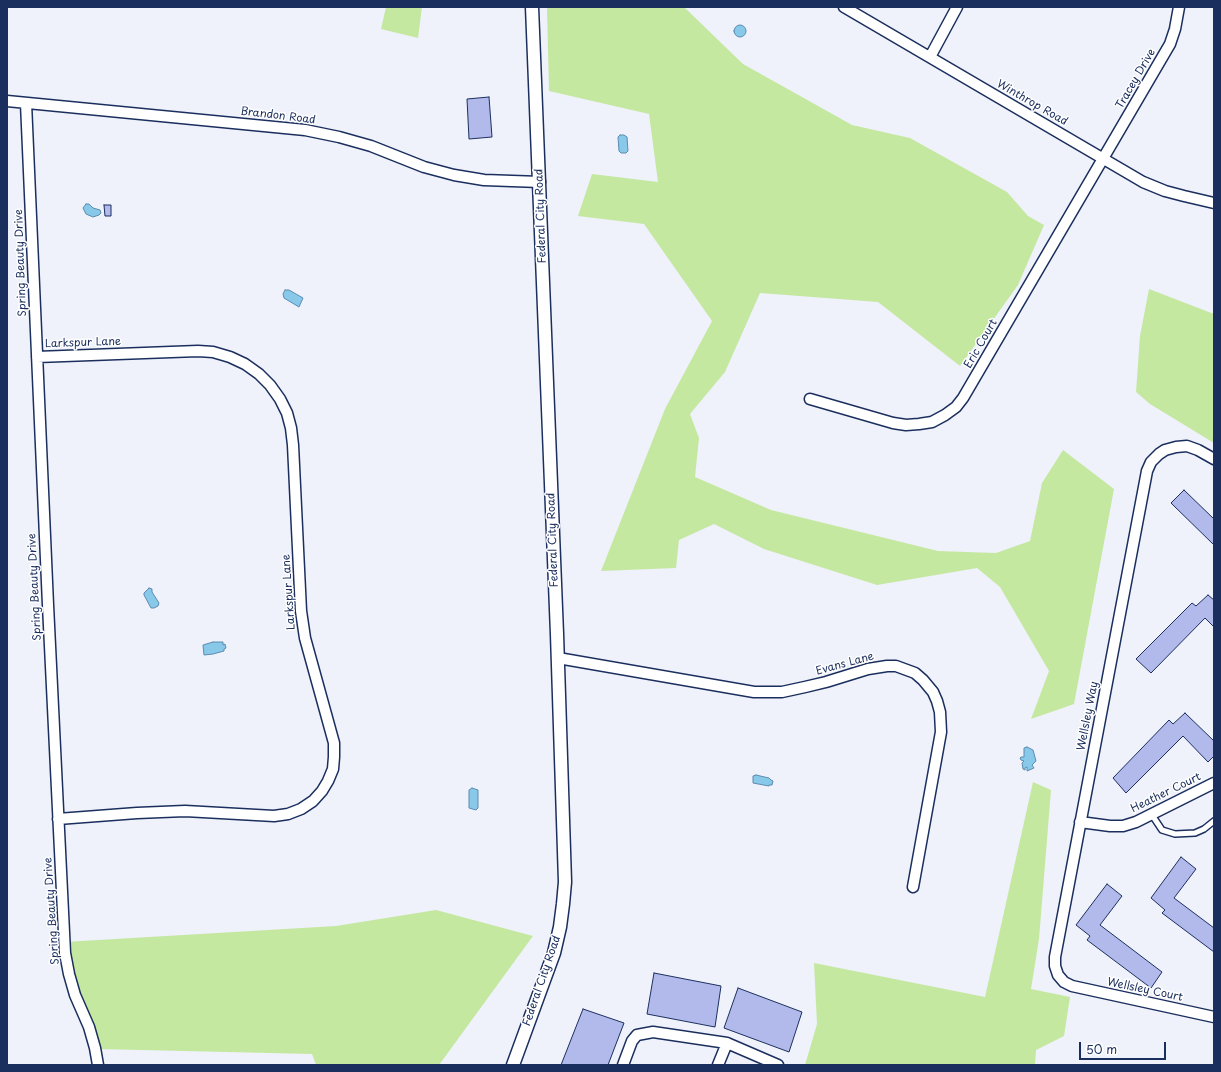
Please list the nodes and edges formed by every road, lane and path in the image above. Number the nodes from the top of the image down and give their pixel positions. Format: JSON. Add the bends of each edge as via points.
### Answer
{"nodes":[{"id":1,"x":532,"y":7,"type":"edge"},
{"id":2,"x":844,"y":7,"type":"edge"},
{"id":3,"x":957,"y":7,"type":"edge"},
{"id":4,"x":1179,"y":7,"type":"edge"},
{"id":5,"x":930,"y":57,"type":"junction"},
{"id":6,"x":7,"y":101,"type":"edge"},
{"id":7,"x":26,"y":102,"type":"junction"},
{"id":8,"x":1103,"y":159,"type":"junction"},
{"id":9,"x":540,"y":182,"type":"junction"},
{"id":10,"x":1214,"y":203,"type":"edge"},
{"id":11,"x":37,"y":357,"type":"junction"},
{"id":12,"x":810,"y":400,"type":"dead end"},
{"id":13,"x":1214,"y":459,"type":"edge"},
{"id":14,"x":558,"y":658,"type":"junction"},
{"id":15,"x":1214,"y":782,"type":"edge"},
{"id":16,"x":1152,"y":814,"type":"junction"},
{"id":17,"x":58,"y":819,"type":"junction"},
{"id":18,"x":1214,"y":821,"type":"edge"},
{"id":19,"x":1080,"y":822,"type":"junction"},
{"id":20,"x":913,"y":887,"type":"dead end"},
{"id":21,"x":1072,"y":986,"type":"joint"},
{"id":22,"x":1214,"y":1017,"type":"edge"},
{"id":23,"x":727,"y":1043,"type":"junction"},
{"id":24,"x":98,"y":1065,"type":"edge"},
{"id":25,"x":513,"y":1065,"type":"edge"},
{"id":26,"x":622,"y":1065,"type":"edge"},
{"id":27,"x":718,"y":1065,"type":"edge"},
{"id":28,"x":778,"y":1065,"type":"edge"}],
"edges":[{"from":1,"to":9,"type":"street","name":"Federal City Road"},
{"from":2,"to":5,"type":"street","name":"Winthrop Road"},
{"from":3,"to":5,"type":"street"},
{"from":4,"to":8,"type":"street","name":"Tracey Drive","via":[[1170,44]]},
{"from":5,"to":8,"type":"street","name":"Winthrop Road"},
{"from":6,"to":7,"type":"street","name":"Brandon Road"},
{"from":7,"to":9,"type":"street","name":"Brandon Road","via":[[305,130],[371,146],[424,167],[454,175],[484,180]]},
{"from":7,"to":11,"type":"street","name":"Spring Beauty Drive"},
{"from":8,"to":10,"type":"street","name":"Winthrop Road","via":[[1143,182],[1165,191]]},
{"from":8,"to":12,"type":"street","name":"Eric Court","via":[[967,392],[956,406],[932,422],[906,425]]},
{"from":9,"to":14,"type":"street","name":"Federal City Road"},
{"from":11,"to":17,"type":"street","name":"Spring Beauty Drive"},
{"from":11,"to":17,"type":"street","name":"Larkspur Lane","via":[[213,352],[245,364],[270,385],[287,413],[291,428],[301,611],[305,638],[334,743],[333,769],[322,791],[313,801],[288,814],[274,816],[226,812],[137,813]]},
{"from":13,"to":19,"type":"street","name":"Wellsley Way","via":[[1187,446],[1176,446],[1159,454],[1151,462],[1147,472]]},
{"from":14,"to":20,"type":"street","name":"Evans Lane","via":[[754,692],[782,692],[887,666],[896,666],[915,673],[928,686],[937,701],[941,732]]},
{"from":14,"to":25,"type":"street","name":"Federal City Road","via":[[563,904],[554,953]]},
{"from":15,"to":16,"type":"street","name":"Heather Court"},
{"from":16,"to":18,"type":"lane","via":[[1162,830],[1175,834],[1195,833]]},
{"from":16,"to":19,"type":"street","name":"Heather Court","via":[[1123,826]]},
{"from":17,"to":24,"type":"street","name":"Spring Beauty Drive","via":[[65,953],[75,995],[89,1027]]},
{"from":19,"to":21,"type":"street","name":"Wellsley Way","via":[[1055,957],[1058,975]]},
{"from":21,"to":22,"type":"street","name":"Wellsley Court"},
{"from":23,"to":26,"type":"street","via":[[654,1032],[644,1033],[637,1035],[632,1041]]},
{"from":23,"to":27,"type":"street"},
{"from":23,"to":28,"type":"street"}]}
